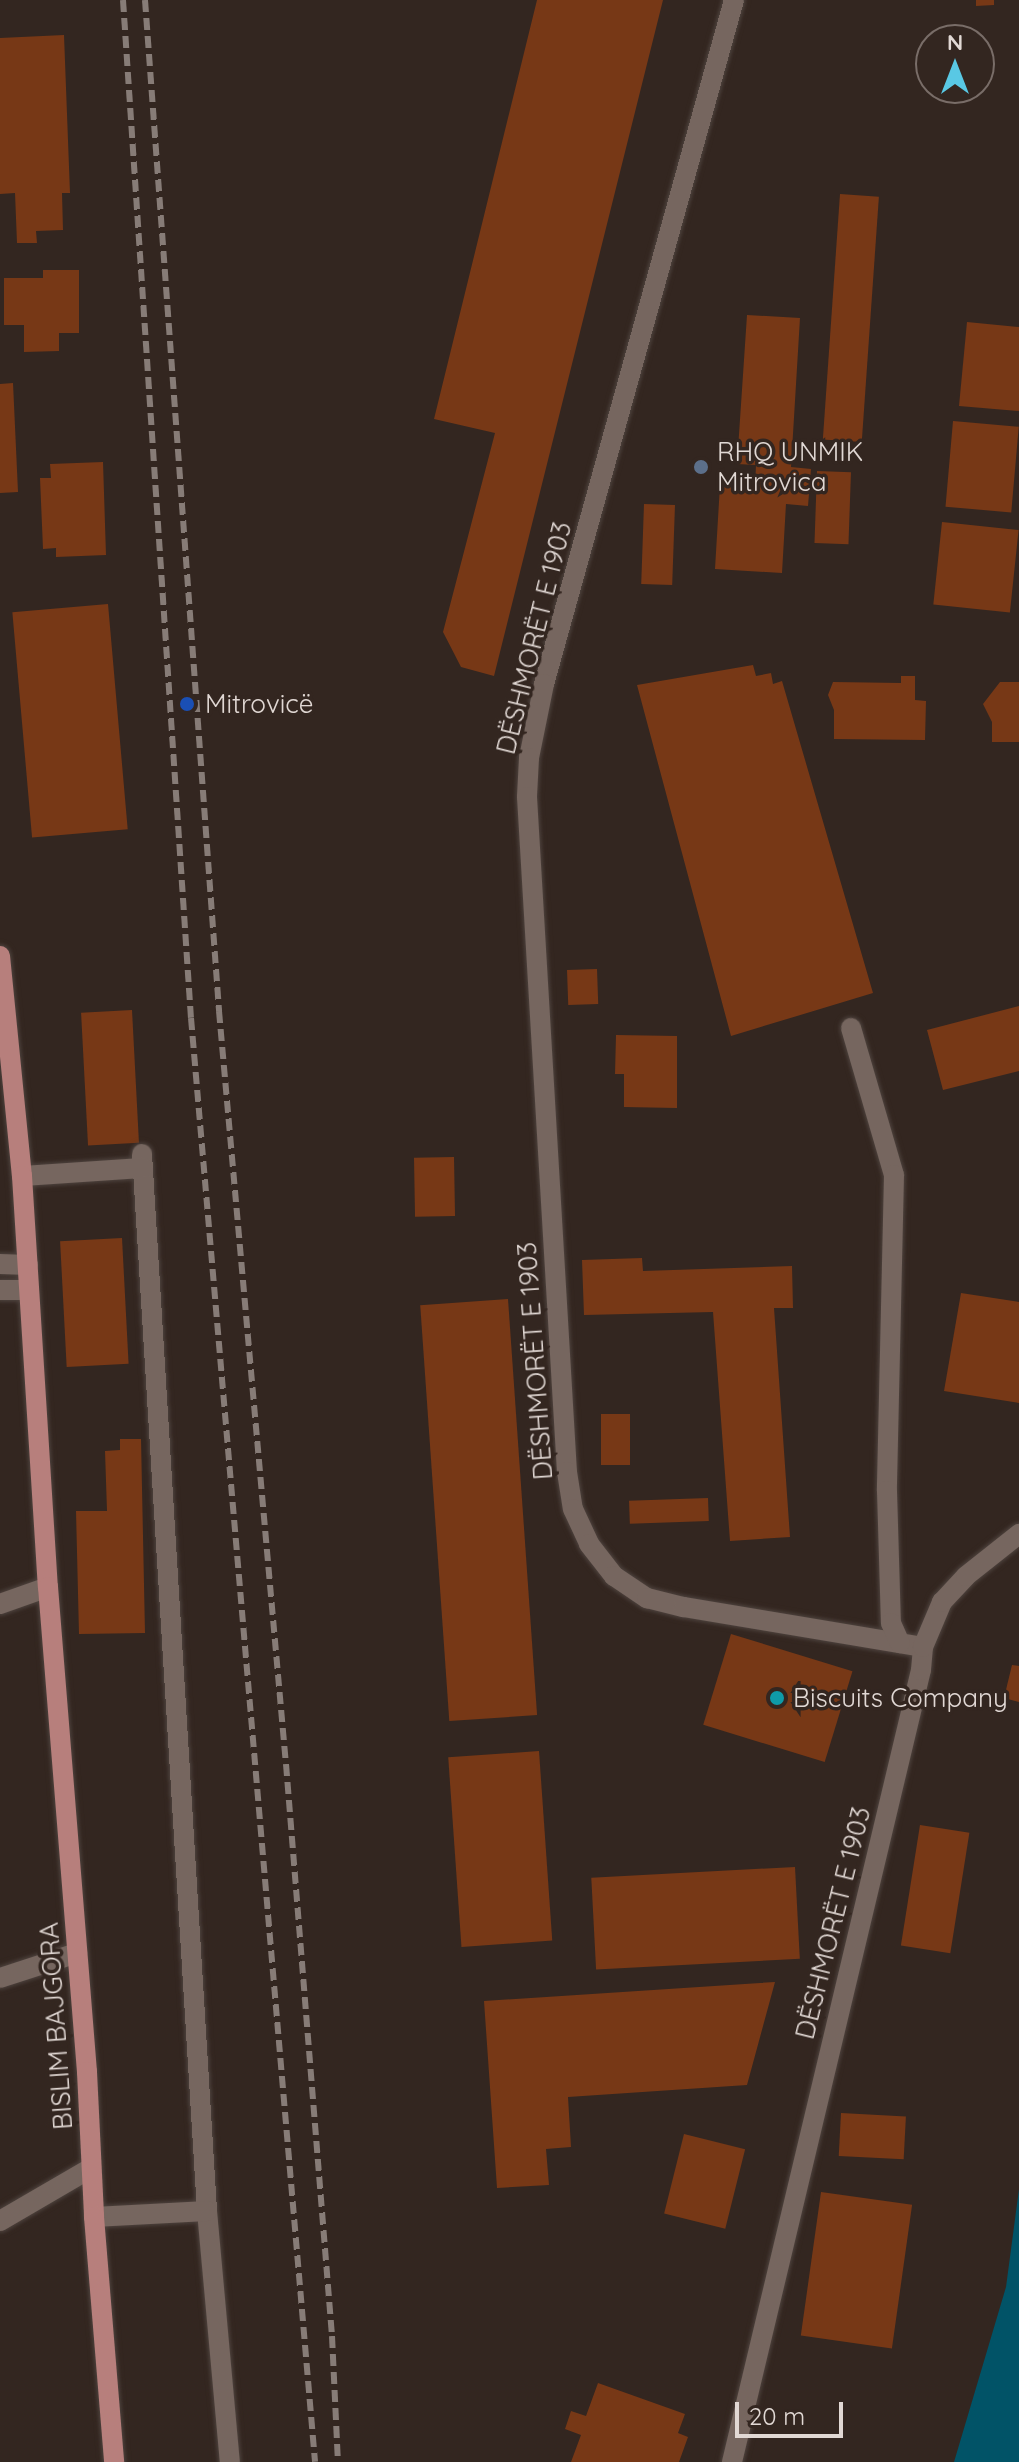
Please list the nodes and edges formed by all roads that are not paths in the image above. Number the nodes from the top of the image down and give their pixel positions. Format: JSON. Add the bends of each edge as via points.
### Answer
{"nodes":[{"id":1,"x":734,"y":0,"type":"edge"},
{"id":2,"x":0,"y":956,"type":"edge"},
{"id":3,"x":851,"y":1028,"type":"dead end"},
{"id":4,"x":22,"y":1176,"type":"junction"},
{"id":5,"x":0,"y":1264,"type":"edge"},
{"id":6,"x":28,"y":1265,"type":"junction"},
{"id":7,"x":0,"y":1290,"type":"edge"},
{"id":8,"x":29,"y":1290,"type":"junction"},
{"id":9,"x":1019,"y":1534,"type":"edge"},
{"id":10,"x":48,"y":1587,"type":"junction"},
{"id":11,"x":0,"y":1604,"type":"edge"},
{"id":12,"x":900,"y":1643,"type":"junction"},
{"id":13,"x":923,"y":1647,"type":"junction"},
{"id":14,"x":77,"y":1953,"type":"junction"},
{"id":15,"x":0,"y":1978,"type":"edge"},
{"id":16,"x":91,"y":2168,"type":"junction"},
{"id":17,"x":207,"y":2211,"type":"junction"},
{"id":18,"x":94,"y":2217,"type":"junction"},
{"id":19,"x":0,"y":2221,"type":"edge"},
{"id":20,"x":114,"y":2462,"type":"edge"},
{"id":21,"x":230,"y":2462,"type":"edge"},
{"id":22,"x":732,"y":2462,"type":"edge"}],
"edges":[{"from":1,"to":12,"type":"street","name":"DËSHMORËT E 1903","via":[[544,684],[529,758],[527,797],[567,1472],[573,1509],[589,1544],[614,1576],[647,1598]]},
{"from":2,"to":4,"type":"main road","name":"BISLIM BAJGORA"},
{"from":3,"to":12,"type":"street","via":[[894,1175],[887,1491],[891,1623]]},
{"from":4,"to":6,"type":"main road","name":"BISLIM BAJGORA"},
{"from":4,"to":17,"type":"street","via":[[143,1161]]},
{"from":5,"to":6,"type":"street"},
{"from":6,"to":8,"type":"main road","name":"BISLIM BAJGORA"},
{"from":7,"to":8,"type":"street"},
{"from":8,"to":10,"type":"main road","name":"BISLIM BAJGORA"},
{"from":9,"to":13,"type":"street","via":[[942,1602]]},
{"from":10,"to":11,"type":"street"},
{"from":10,"to":14,"type":"main road","name":"BISLIM BAJGORA"},
{"from":12,"to":13,"type":"street","name":"DËSHMORËT E 1903"},
{"from":13,"to":22,"type":"street","name":"DËSHMORËT E 1903"},
{"from":14,"to":15,"type":"street"},
{"from":14,"to":16,"type":"main road","name":"BISLIM BAJGORA"},
{"from":16,"to":18,"type":"main road","name":"BISLIM BAJGORA"},
{"from":16,"to":19,"type":"street"},
{"from":17,"to":18,"type":"street"},
{"from":17,"to":21,"type":"street"},
{"from":18,"to":20,"type":"main road","name":"BISLIM BAJGORA"}]}
